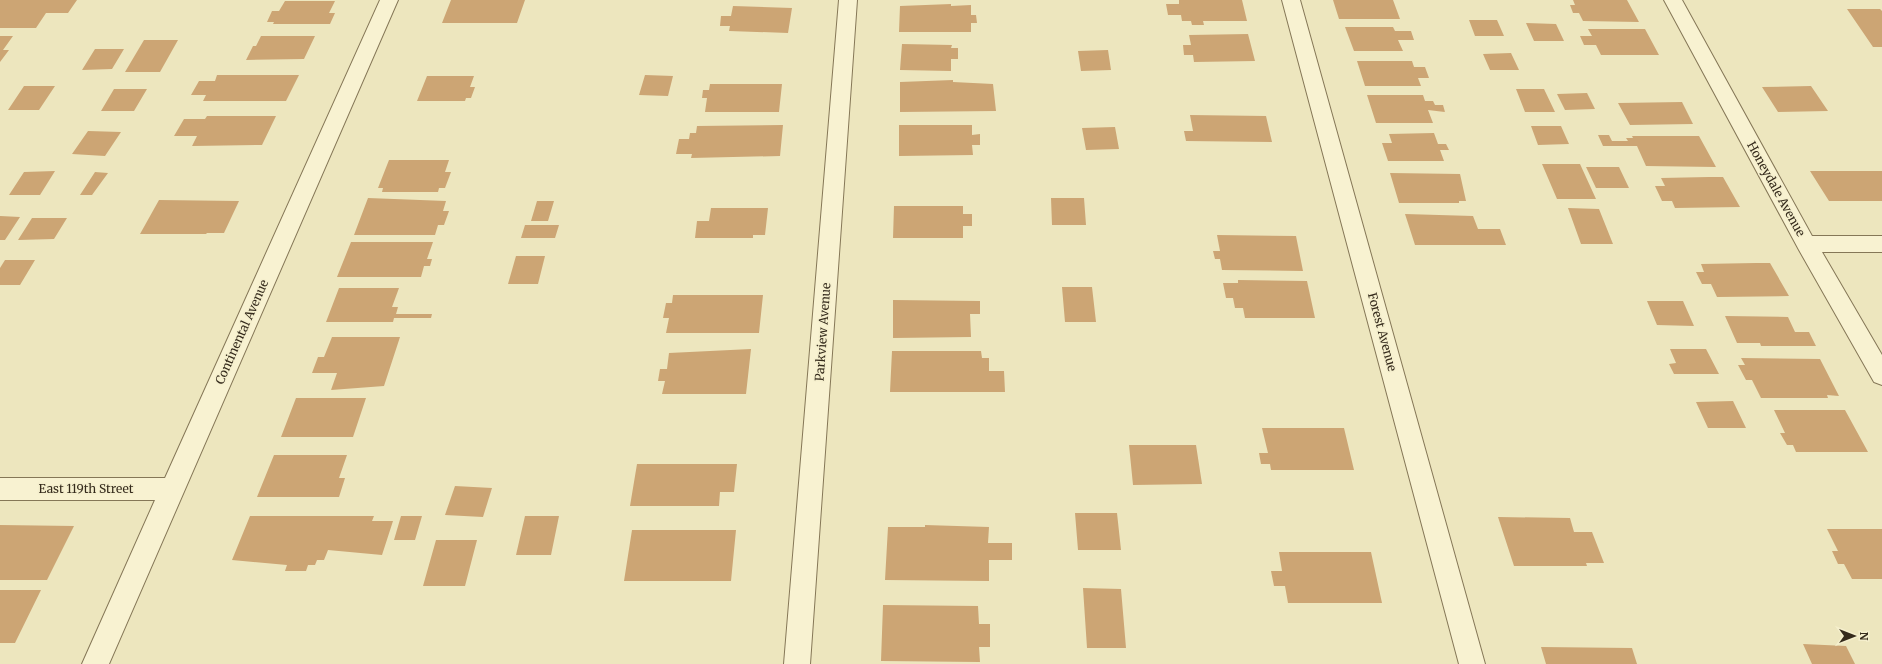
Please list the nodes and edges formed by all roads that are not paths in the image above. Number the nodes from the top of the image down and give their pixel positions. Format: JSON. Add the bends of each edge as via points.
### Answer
{"nodes":[{"id":1,"x":389,"y":0,"type":"edge"},
{"id":2,"x":848,"y":0,"type":"edge"},
{"id":3,"x":1291,"y":0,"type":"edge"},
{"id":4,"x":1673,"y":0,"type":"edge"},
{"id":5,"x":1806,"y":244,"type":"junction"},
{"id":6,"x":1882,"y":244,"type":"edge"},
{"id":7,"x":1882,"y":375,"type":"edge"},
{"id":8,"x":0,"y":489,"type":"edge"},
{"id":9,"x":173,"y":489,"type":"junction"},
{"id":10,"x":95,"y":664,"type":"edge"},
{"id":11,"x":797,"y":664,"type":"edge"},
{"id":12,"x":1472,"y":664,"type":"edge"}],
"edges":[{"from":1,"to":9,"type":"street","name":"Continental Avenue"},
{"from":2,"to":11,"type":"street","name":"Parkview Avenue"},
{"from":3,"to":12,"type":"street","name":"Forest Avenue"},
{"from":4,"to":5,"type":"street","name":"Honeydale Avenue"},
{"from":5,"to":6,"type":"street"},
{"from":5,"to":7,"type":"street","name":"Honeydale Avenue"},
{"from":8,"to":9,"type":"street","name":"East 119th Street"},
{"from":9,"to":10,"type":"street","name":"Continental Avenue"}]}
